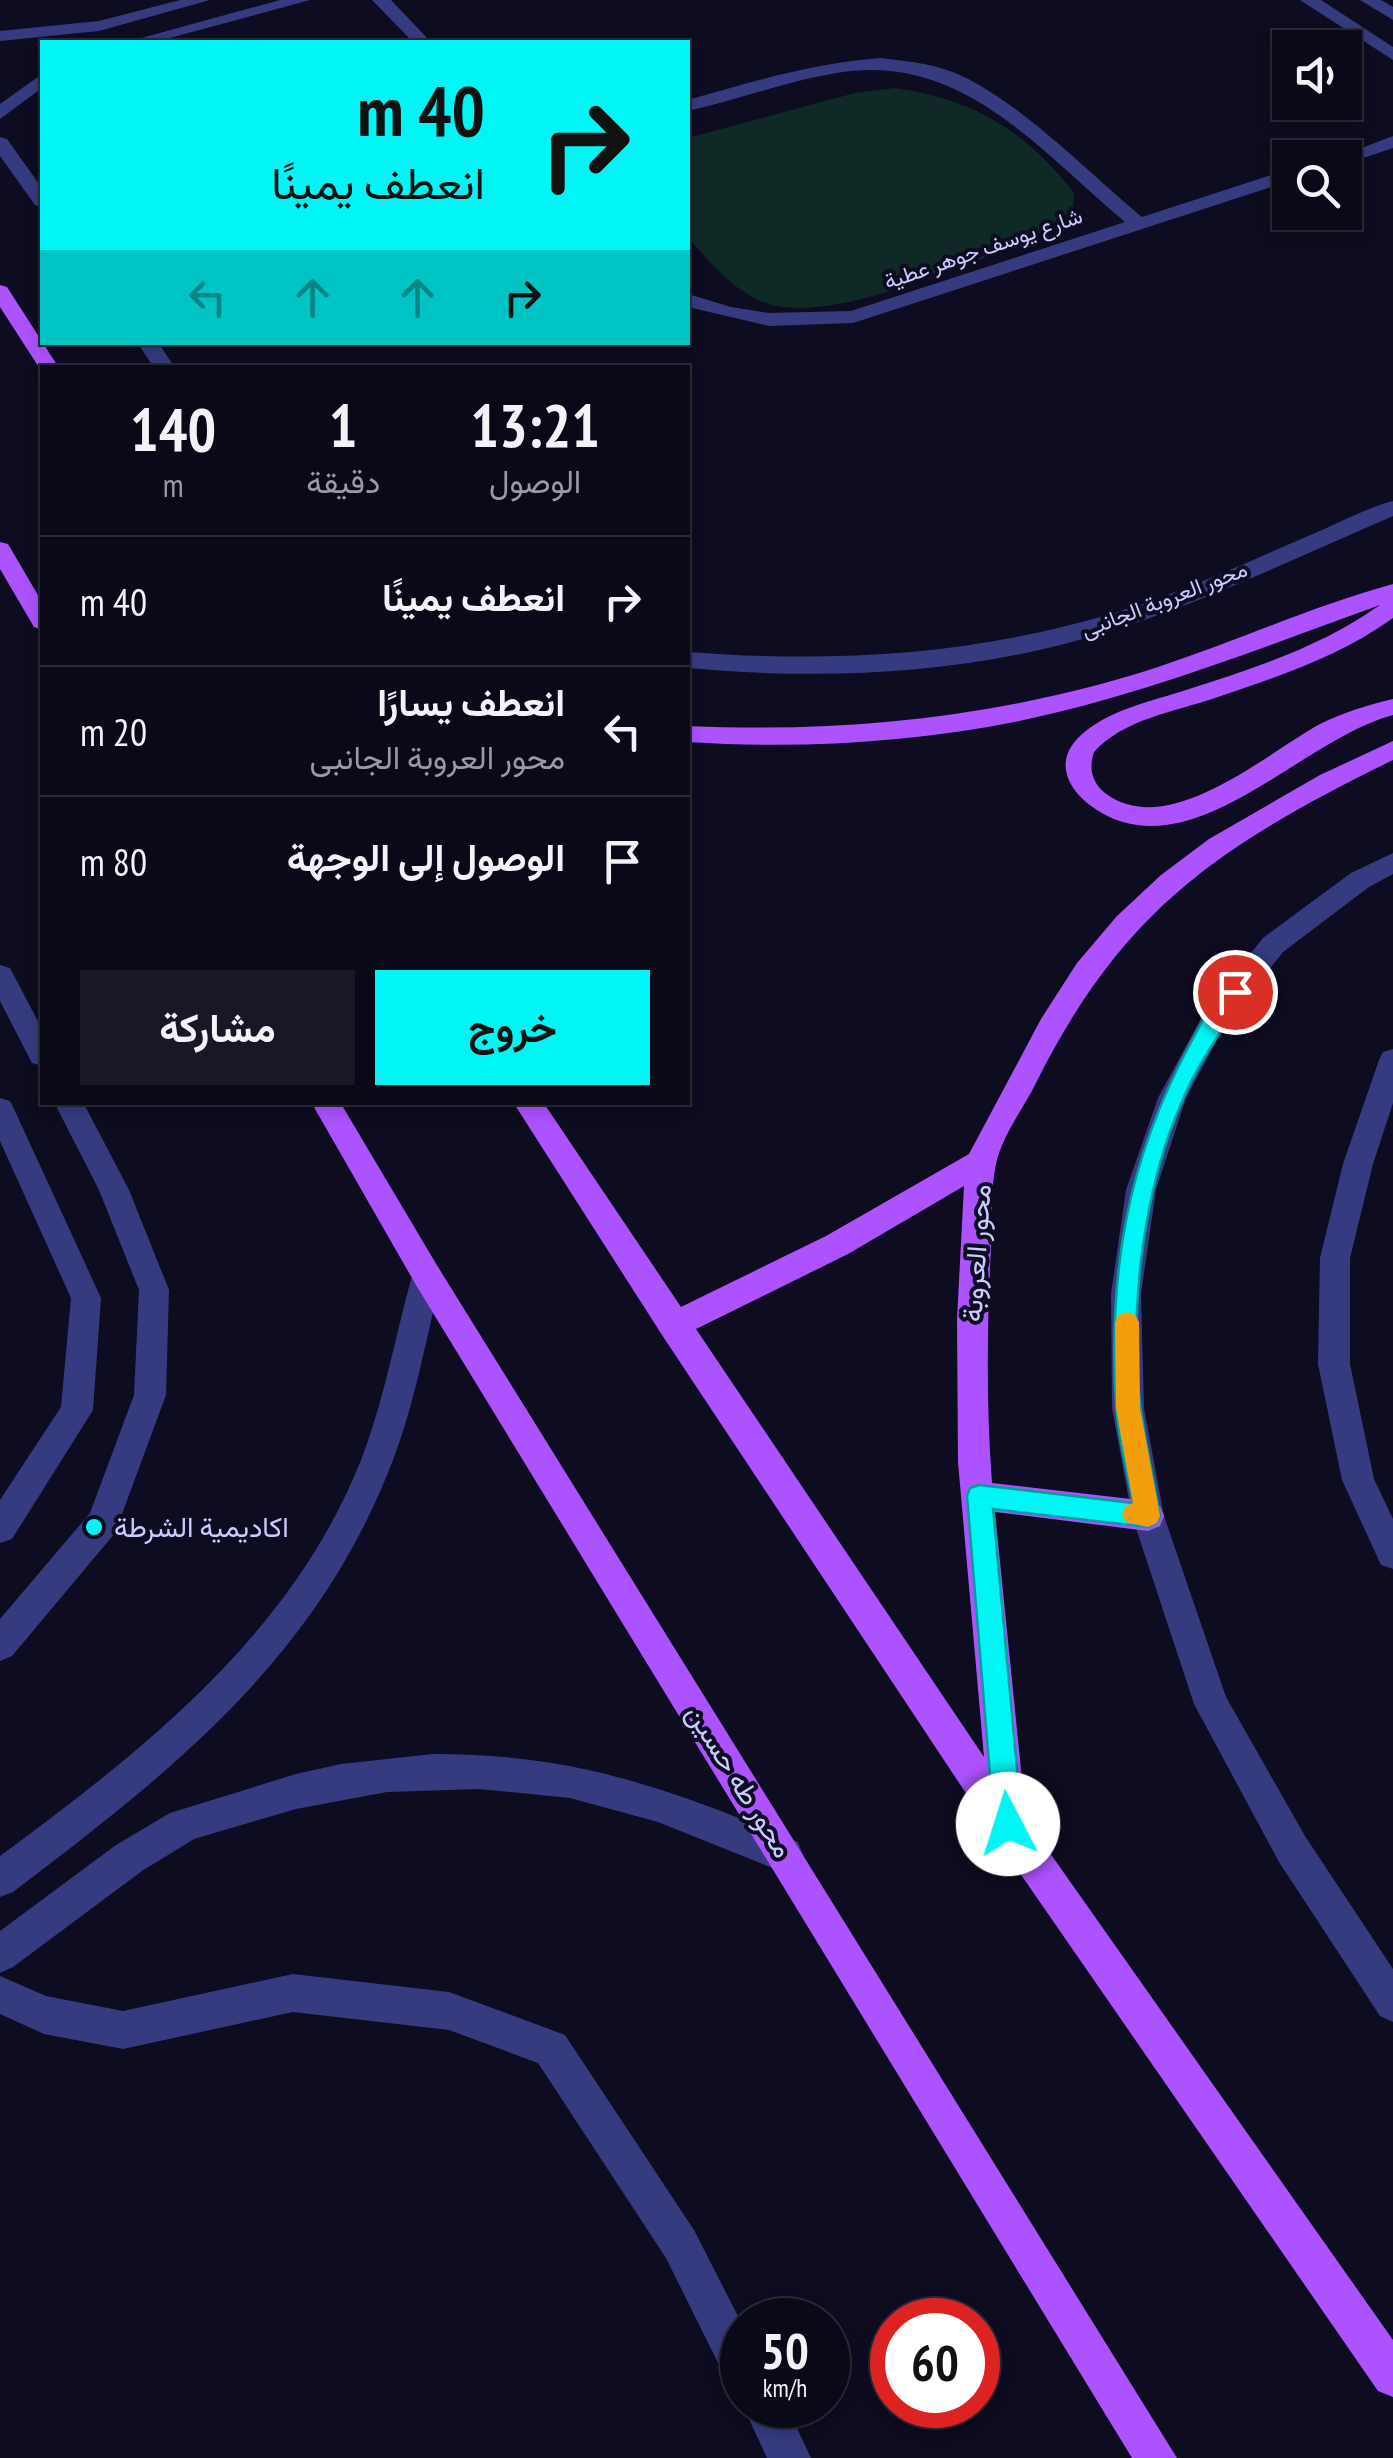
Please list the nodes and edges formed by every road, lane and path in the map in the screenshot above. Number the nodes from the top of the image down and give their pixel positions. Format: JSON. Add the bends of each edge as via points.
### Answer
{"nodes":[{"id":1,"x":201,"y":0,"type":"edge"},
{"id":2,"x":301,"y":0,"type":"edge"},
{"id":3,"x":381,"y":0,"type":"edge"},
{"id":4,"x":1309,"y":0,"type":"edge"},
{"id":5,"x":1369,"y":0,"type":"edge"},
{"id":6,"x":1393,"y":16,"type":"edge"},
{"id":7,"x":0,"y":36,"type":"edge"},
{"id":8,"x":144,"y":40,"type":"edge"},
{"id":9,"x":420,"y":40,"type":"edge"},
{"id":10,"x":1393,"y":56,"type":"edge"},
{"id":11,"x":40,"y":81,"type":"edge"},
{"id":12,"x":690,"y":105,"type":"edge"},
{"id":13,"x":0,"y":113,"type":"edge"},
{"id":14,"x":1393,"y":142,"type":"edge"},
{"id":15,"x":0,"y":143,"type":"edge"},
{"id":16,"x":1362,"y":152,"type":"edge"},
{"id":17,"x":1272,"y":180,"type":"edge"},
{"id":18,"x":40,"y":198,"type":"edge"},
{"id":19,"x":1137,"y":222,"type":"junction"},
{"id":20,"x":0,"y":291,"type":"edge"},
{"id":21,"x":690,"y":301,"type":"edge"},
{"id":22,"x":47,"y":365,"type":"edge"},
{"id":23,"x":1393,"y":508,"type":"edge"},
{"id":24,"x":0,"y":549,"type":"edge"},
{"id":25,"x":1393,"y":592,"type":"edge"},
{"id":26,"x":1393,"y":608,"type":"edge"},
{"id":27,"x":40,"y":619,"type":"edge"},
{"id":28,"x":690,"y":660,"type":"edge"},
{"id":29,"x":1393,"y":708,"type":"edge"},
{"id":30,"x":690,"y":734,"type":"edge"},
{"id":31,"x":1393,"y":750,"type":"edge"},
{"id":32,"x":1393,"y":862,"type":"edge"},
{"id":33,"x":0,"y":975,"type":"edge"},
{"id":34,"x":40,"y":1051,"type":"edge"},
{"id":35,"x":1393,"y":1060,"type":"edge"},
{"id":36,"x":70,"y":1105,"type":"edge"},
{"id":37,"x":327,"y":1105,"type":"edge"},
{"id":38,"x":529,"y":1105,"type":"edge"},
{"id":39,"x":0,"y":1109,"type":"edge"},
{"id":40,"x":982,"y":1162,"type":"junction"},
{"id":41,"x":427,"y":1276,"type":"junction"},
{"id":42,"x":673,"y":1326,"type":"junction"},
{"id":43,"x":979,"y":1496,"type":"junction"},
{"id":44,"x":1148,"y":1516,"type":"junction"},
{"id":45,"x":0,"y":1528,"type":"edge"},
{"id":46,"x":1393,"y":1554,"type":"edge"},
{"id":47,"x":0,"y":1645,"type":"edge"},
{"id":48,"x":1008,"y":1824,"type":"junction"},
{"id":49,"x":785,"y":1855,"type":"junction"},
{"id":50,"x":0,"y":1879,"type":"edge"},
{"id":51,"x":0,"y":1954,"type":"edge"},
{"id":52,"x":0,"y":1995,"type":"edge"},
{"id":53,"x":1393,"y":2003,"type":"edge"},
{"id":54,"x":720,"y":2323,"type":"edge"},
{"id":55,"x":1393,"y":2376,"type":"edge"},
{"id":56,"x":775,"y":2428,"type":"edge"},
{"id":57,"x":790,"y":2458,"type":"edge"},
{"id":58,"x":1156,"y":2458,"type":"edge"}],
"edges":[{"from":1,"to":7,"type":"street","via":[[99,26]]},
{"from":2,"to":8,"type":"street"},
{"from":3,"to":9,"type":"street"},
{"from":4,"to":10,"type":"street"},
{"from":5,"to":6,"type":"street"},
{"from":11,"to":13,"type":"street"},
{"from":12,"to":19,"type":"street","via":[[854,65],[930,68],[991,100]]},
{"from":14,"to":16,"type":"street"},
{"from":15,"to":18,"type":"street"},
{"from":17,"to":19,"type":"street","name":"شارع يوسف جوهر عطية"},
{"from":19,"to":21,"type":"street","name":"شارع يوسف جوهر عطية","via":[[852,317],[782,322]]},
{"from":20,"to":22,"type":"main road"},
{"from":23,"to":28,"type":"street","name":"محور العروبة الجانبى","via":[[1148,610],[1060,638],[862,667]]},
{"from":24,"to":27,"type":"main road"},
{"from":25,"to":30,"type":"main road","via":[[1102,692],[1021,712],[850,735]]},
{"from":26,"to":29,"type":"main road","via":[[1330,647],[1127,718],[1091,740],[1077,766],[1081,782],[1109,808],[1153,817],[1208,799],[1354,720]]},
{"from":31,"to":40,"type":"main road","name":"محور العروبة","via":[[1243,825],[1146,901],[1068,995]]},
{"from":32,"to":44,"type":"street","via":[[1273,945],[1216,1016],[1172,1098],[1141,1190],[1126,1294],[1128,1408]]},
{"from":33,"to":34,"type":"street"},
{"from":35,"to":46,"type":"street","via":[[1335,1258],[1334,1364],[1358,1480]]},
{"from":36,"to":47,"type":"street","via":[[114,1190],[154,1290],[150,1396],[103,1522]]},
{"from":37,"to":41,"type":"main road","name":"محور طه حسين"},
{"from":38,"to":42,"type":"main road"},
{"from":39,"to":45,"type":"street","via":[[86,1298],[77,1410]]},
{"from":40,"to":42,"type":"main road","via":[[837,1245]]},
{"from":40,"to":43,"type":"main road","name":"محور العروبة","via":[[970,1314]]},
{"from":41,"to":49,"type":"main road","name":"محور طه حسين"},
{"from":41,"to":50,"type":"street","via":[[376,1461],[318,1576],[230,1686],[141,1773]]},
{"from":42,"to":48,"type":"main road"},
{"from":43,"to":44,"type":"main road"},
{"from":43,"to":48,"type":"main road","name":"محور العروبة"},
{"from":44,"to":53,"type":"street","via":[[1210,1704],[1292,1849]]},
{"from":48,"to":55,"type":"main road"},
{"from":49,"to":51,"type":"street","via":[[675,1810],[546,1778],[479,1772],[344,1782],[176,1828]]},
{"from":49,"to":58,"type":"main road","name":"محور طه حسين"},
{"from":52,"to":54,"type":"street","via":[[44,2015],[123,2030],[293,1993],[449,2011],[551,2049],[680,2244]]},
{"from":56,"to":57,"type":"street"}]}
